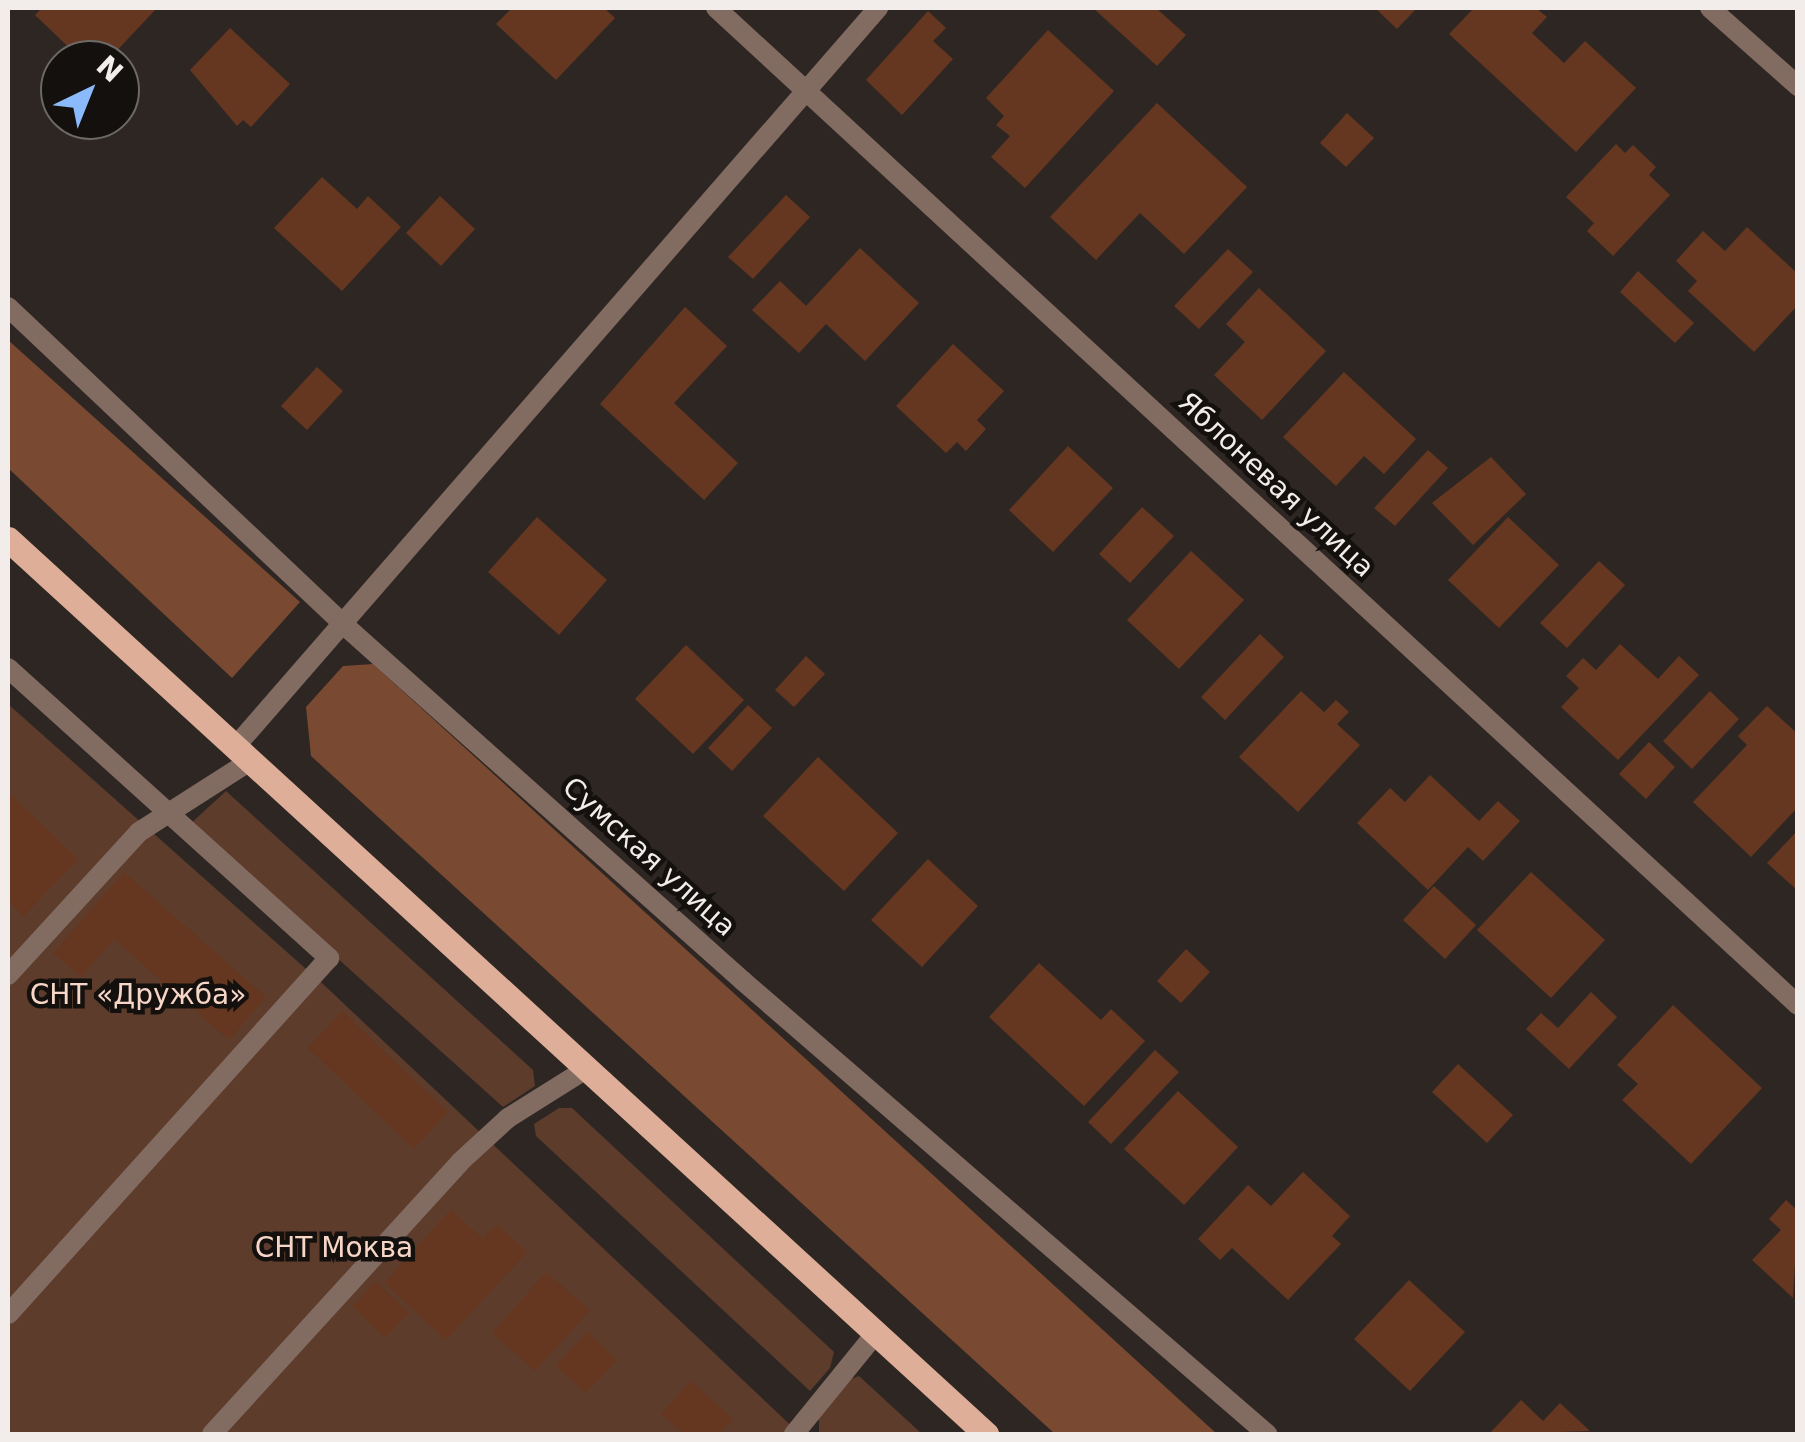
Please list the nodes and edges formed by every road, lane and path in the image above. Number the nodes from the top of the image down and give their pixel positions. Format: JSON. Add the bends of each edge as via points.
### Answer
{"nodes":[{"id":1,"x":716,"y":8,"type":"edge"},
{"id":2,"x":878,"y":8,"type":"edge"},
{"id":3,"x":1710,"y":8,"type":"edge"},
{"id":4,"x":1798,"y":86,"type":"edge"},
{"id":5,"x":806,"y":88,"type":"junction"},
{"id":6,"x":8,"y":307,"type":"edge"},
{"id":7,"x":8,"y":540,"type":"edge"},
{"id":8,"x":344,"y":624,"type":"junction"},
{"id":9,"x":8,"y":668,"type":"edge"},
{"id":10,"x":242,"y":754,"type":"junction"},
{"id":11,"x":167,"y":812,"type":"junction"},
{"id":12,"x":8,"y":975,"type":"edge"},
{"id":13,"x":1798,"y":1004,"type":"edge"},
{"id":14,"x":586,"y":1069,"type":"junction"},
{"id":15,"x":8,"y":1314,"type":"edge"},
{"id":16,"x":876,"y":1333,"type":"junction"},
{"id":17,"x":212,"y":1434,"type":"edge"},
{"id":18,"x":794,"y":1434,"type":"edge"},
{"id":19,"x":986,"y":1434,"type":"edge"},
{"id":20,"x":1267,"y":1434,"type":"edge"}],
"edges":[{"from":1,"to":5,"type":"street","name":"Яблоневая улица"},
{"from":2,"to":5,"type":"street"},
{"from":3,"to":4,"type":"street"},
{"from":5,"to":8,"type":"street"},
{"from":5,"to":13,"type":"street","name":"Яблоневая улица"},
{"from":6,"to":8,"type":"street","name":"Сумская улица"},
{"from":7,"to":10,"type":"main road"},
{"from":8,"to":10,"type":"street"},
{"from":8,"to":20,"type":"street","name":"Сумская улица","via":[[743,981]]},
{"from":9,"to":11,"type":"street"},
{"from":10,"to":11,"type":"street"},
{"from":10,"to":14,"type":"main road"},
{"from":11,"to":12,"type":"street","via":[[94,877]]},
{"from":11,"to":15,"type":"street","via":[[330,958]]},
{"from":14,"to":16,"type":"main road"},
{"from":14,"to":17,"type":"street","via":[[508,1118]]},
{"from":16,"to":18,"type":"street"},
{"from":16,"to":19,"type":"main road"}]}
